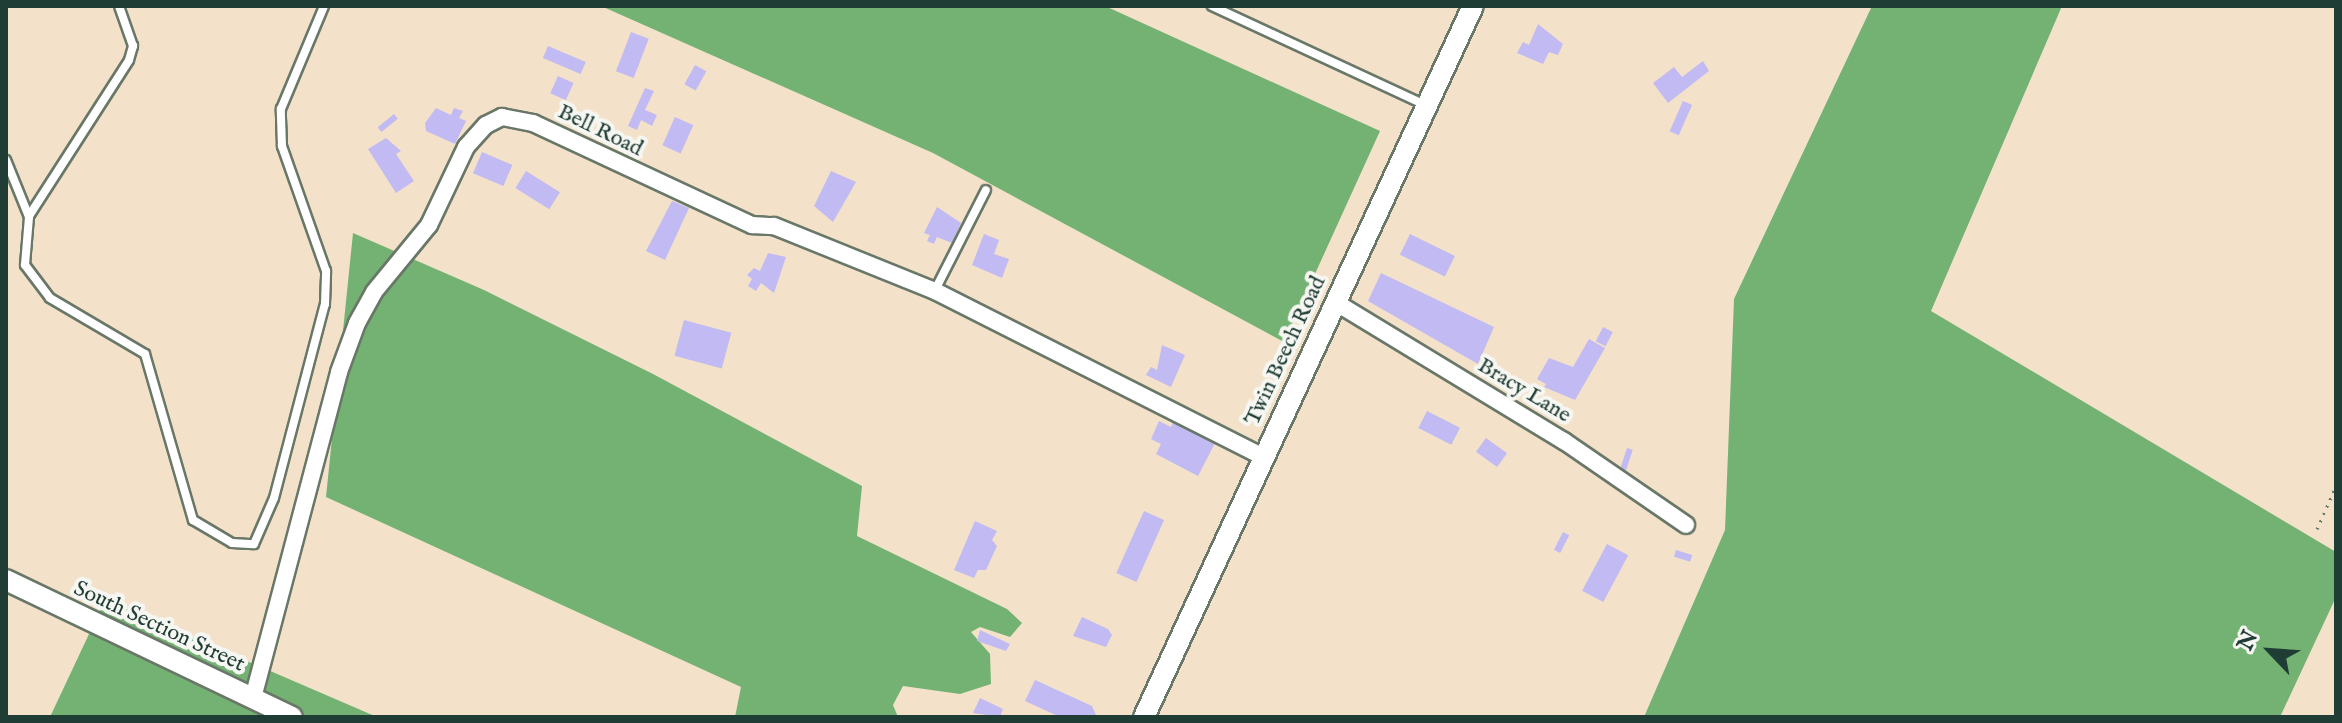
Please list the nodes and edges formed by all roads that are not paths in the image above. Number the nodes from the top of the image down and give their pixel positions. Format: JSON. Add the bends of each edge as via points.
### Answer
{"nodes":[{"id":1,"x":119,"y":6,"type":"edge"},
{"id":2,"x":324,"y":6,"type":"edge"},
{"id":3,"x":1212,"y":6,"type":"edge"},
{"id":4,"x":1473,"y":6,"type":"edge"},
{"id":5,"x":1426,"y":106,"type":"junction"},
{"id":6,"x":6,"y":160,"type":"edge"},
{"id":7,"x":986,"y":190,"type":"dead end"},
{"id":8,"x":29,"y":217,"type":"junction"},
{"id":9,"x":935,"y":291,"type":"junction"},
{"id":10,"x":1335,"y":302,"type":"junction"},
{"id":11,"x":1263,"y":457,"type":"junction"},
{"id":12,"x":1686,"y":525,"type":"dead end"},
{"id":13,"x":6,"y":580,"type":"edge"},
{"id":14,"x":253,"y":698,"type":"junction"},
{"id":15,"x":292,"y":717,"type":"edge"},
{"id":16,"x":1144,"y":717,"type":"edge"}],
"edges":[{"from":1,"to":8,"type":"lane","via":[[133,46],[129,60]]},
{"from":2,"to":8,"type":"lane","via":[[281,109],[281,134],[326,271],[325,304],[274,498],[254,544],[232,543],[193,520],[145,354],[50,298],[25,265]]},
{"from":3,"to":5,"type":"lane"},
{"from":4,"to":5,"type":"street","name":"Twin Beech Road"},
{"from":5,"to":10,"type":"street","name":"Twin Beech Road"},
{"from":6,"to":8,"type":"lane"},
{"from":7,"to":9,"type":"lane"},
{"from":9,"to":11,"type":"street","name":"Bell Road"},
{"from":9,"to":14,"type":"street","name":"Bell Road","via":[[774,226],[752,225],[533,123],[496,119],[456,161],[429,225],[374,292],[350,339]]},
{"from":10,"to":11,"type":"street","name":"Twin Beech Road"},
{"from":10,"to":12,"type":"street","name":"Bracy Lane","via":[[1564,441]]},
{"from":11,"to":16,"type":"street","name":"Twin Beech Road"},
{"from":13,"to":14,"type":"street","name":"South Section Street"},
{"from":14,"to":15,"type":"street","name":"South Section Street"}]}
